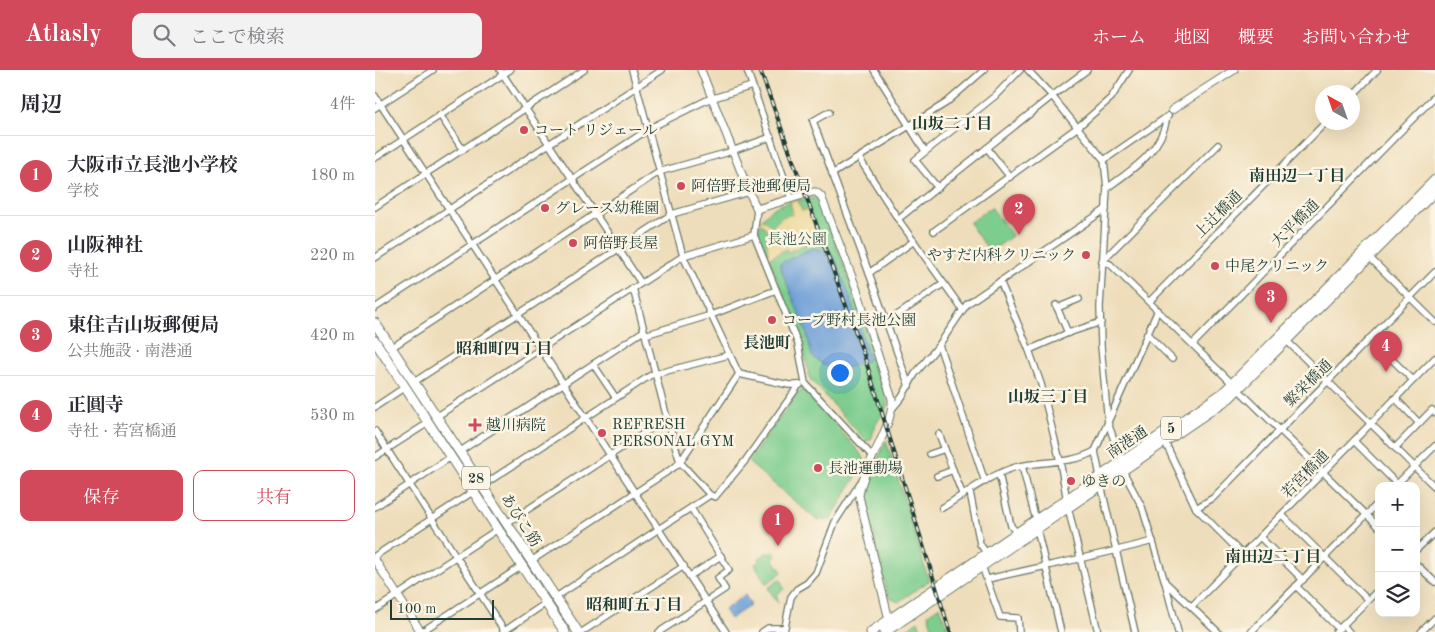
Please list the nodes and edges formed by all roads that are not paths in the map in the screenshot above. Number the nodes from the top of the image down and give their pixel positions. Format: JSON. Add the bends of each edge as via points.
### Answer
{"nodes":[{"id":1,"x":433,"y":70,"type":"edge"},
{"id":2,"x":510,"y":70,"type":"edge"},
{"id":3,"x":584,"y":70,"type":"edge"},
{"id":4,"x":632,"y":70,"type":"edge"},
{"id":5,"x":661,"y":70,"type":"edge"},
{"id":6,"x":701,"y":70,"type":"edge"},
{"id":7,"x":747,"y":70,"type":"edge"},
{"id":8,"x":874,"y":70,"type":"edge"},
{"id":9,"x":984,"y":70,"type":"edge"},
{"id":10,"x":1020,"y":70,"type":"edge"},
{"id":11,"x":1028,"y":70,"type":"edge"},
{"id":12,"x":1087,"y":70,"type":"edge"},
{"id":13,"x":1129,"y":70,"type":"edge"},
{"id":14,"x":1234,"y":70,"type":"edge"},
{"id":15,"x":1377,"y":70,"type":"edge"},
{"id":16,"x":502,"y":72,"type":"edge"},
{"id":17,"x":637,"y":86,"type":"junction"},
{"id":18,"x":752,"y":86,"type":"junction"},
{"id":19,"x":1360,"y":88,"type":"edge"},
{"id":20,"x":375,"y":96,"type":"edge"},
{"id":21,"x":1051,"y":96,"type":"junction"},
{"id":22,"x":1435,"y":96,"type":"edge"},
{"id":23,"x":713,"y":98,"type":"junction"},
{"id":24,"x":378,"y":106,"type":"edge"},
{"id":25,"x":525,"y":108,"type":"junction"},
{"id":26,"x":1172,"y":110,"type":"joint"},
{"id":27,"x":829,"y":112,"type":"dead end"},
{"id":28,"x":440,"y":115,"type":"junction"},
{"id":29,"x":1167,"y":117,"type":"junction"},
{"id":30,"x":909,"y":126,"type":"junction"},
{"id":31,"x":1077,"y":127,"type":"junction"},
{"id":32,"x":649,"y":129,"type":"junction"},
{"id":33,"x":1317,"y":130,"type":"edge"},
{"id":34,"x":771,"y":137,"type":"junction"},
{"id":35,"x":404,"y":140,"type":"junction"},
{"id":36,"x":549,"y":144,"type":"junction"},
{"id":37,"x":1218,"y":145,"type":"dead end"},
{"id":38,"x":987,"y":148,"type":"junction"},
{"id":39,"x":463,"y":150,"type":"junction"},
{"id":40,"x":733,"y":151,"type":"junction"},
{"id":41,"x":925,"y":151,"type":"junction"},
{"id":42,"x":375,"y":158,"type":"edge"},
{"id":43,"x":859,"y":158,"type":"junction"},
{"id":44,"x":1104,"y":160,"type":"junction"},
{"id":45,"x":660,"y":172,"type":"junction"},
{"id":46,"x":426,"y":174,"type":"junction"},
{"id":47,"x":832,"y":174,"type":"junction"},
{"id":48,"x":1010,"y":177,"type":"junction"},
{"id":49,"x":572,"y":179,"type":"junction"},
{"id":50,"x":1435,"y":180,"type":"edge"},
{"id":51,"x":938,"y":188,"type":"junction"},
{"id":52,"x":1107,"y":188,"type":"junction"},
{"id":53,"x":1435,"y":190,"type":"edge"},
{"id":54,"x":749,"y":192,"type":"junction"},
{"id":55,"x":791,"y":198,"type":"junction"},
{"id":56,"x":375,"y":207,"type":"edge"},
{"id":57,"x":449,"y":209,"type":"junction"},
{"id":58,"x":757,"y":209,"type":"junction"},
{"id":59,"x":1106,"y":209,"type":"junction"},
{"id":60,"x":595,"y":214,"type":"junction"},
{"id":61,"x":672,"y":214,"type":"junction"},
{"id":62,"x":898,"y":219,"type":"junction"},
{"id":63,"x":934,"y":231,"type":"dead end"},
{"id":64,"x":754,"y":235,"type":"junction"},
{"id":65,"x":915,"y":242,"type":"junction"},
{"id":66,"x":473,"y":245,"type":"junction"},
{"id":67,"x":617,"y":248,"type":"junction"},
{"id":68,"x":1367,"y":255,"type":"junction"},
{"id":69,"x":683,"y":256,"type":"junction"},
{"id":70,"x":375,"y":258,"type":"edge"},
{"id":71,"x":1103,"y":261,"type":"junction"},
{"id":72,"x":1435,"y":272,"type":"edge"},
{"id":73,"x":869,"y":273,"type":"junction"},
{"id":74,"x":495,"y":279,"type":"junction"},
{"id":75,"x":1000,"y":281,"type":"junction"},
{"id":76,"x":641,"y":284,"type":"junction"},
{"id":77,"x":943,"y":284,"type":"junction"},
{"id":78,"x":633,"y":288,"type":"junction"},
{"id":79,"x":776,"y":290,"type":"junction"},
{"id":80,"x":1410,"y":298,"type":"junction"},
{"id":81,"x":1079,"y":299,"type":"dead end"},
{"id":82,"x":1149,"y":302,"type":"junction"},
{"id":83,"x":375,"y":308,"type":"edge"},
{"id":84,"x":962,"y":309,"type":"junction"},
{"id":85,"x":1158,"y":310,"type":"junction"},
{"id":86,"x":518,"y":314,"type":"junction"},
{"id":87,"x":711,"y":315,"type":"junction"},
{"id":88,"x":887,"y":322,"type":"junction"},
{"id":89,"x":1101,"y":322,"type":"junction"},
{"id":90,"x":1435,"y":322,"type":"edge"},
{"id":91,"x":375,"y":323,"type":"edge"},
{"id":92,"x":645,"y":333,"type":"junction"},
{"id":93,"x":1068,"y":333,"type":"junction"},
{"id":94,"x":1147,"y":334,"type":"junction"},
{"id":95,"x":1371,"y":338,"type":"junction"},
{"id":96,"x":1287,"y":340,"type":"junction"},
{"id":97,"x":375,"y":342,"type":"edge"},
{"id":98,"x":1193,"y":344,"type":"junction"},
{"id":99,"x":939,"y":345,"type":"junction"},
{"id":100,"x":391,"y":348,"type":"junction"},
{"id":101,"x":541,"y":349,"type":"junction"},
{"id":102,"x":1029,"y":350,"type":"junction"},
{"id":103,"x":729,"y":355,"type":"junction"},
{"id":104,"x":1171,"y":359,"type":"dead end"},
{"id":105,"x":1434,"y":362,"type":"edge"},
{"id":106,"x":593,"y":364,"type":"junction"},
{"id":107,"x":655,"y":374,"type":"junction"},
{"id":108,"x":739,"y":374,"type":"junction"},
{"id":109,"x":1413,"y":380,"type":"junction"},
{"id":110,"x":414,"y":382,"type":"junction"},
{"id":111,"x":1328,"y":382,"type":"junction"},
{"id":112,"x":564,"y":384,"type":"junction"},
{"id":113,"x":802,"y":384,"type":"junction"},
{"id":114,"x":909,"y":386,"type":"junction"},
{"id":115,"x":1236,"y":387,"type":"junction"},
{"id":116,"x":405,"y":388,"type":"junction"},
{"id":117,"x":615,"y":398,"type":"junction"},
{"id":118,"x":1395,"y":398,"type":"junction"},
{"id":119,"x":375,"y":407,"type":"edge"},
{"id":120,"x":892,"y":409,"type":"junction"},
{"id":121,"x":1435,"y":413,"type":"edge"},
{"id":122,"x":437,"y":417,"type":"junction"},
{"id":123,"x":586,"y":417,"type":"junction"},
{"id":124,"x":667,"y":418,"type":"junction"},
{"id":125,"x":428,"y":422,"type":"junction"},
{"id":126,"x":1107,"y":423,"type":"junction"},
{"id":127,"x":1371,"y":423,"type":"junction"},
{"id":128,"x":1419,"y":423,"type":"junction"},
{"id":129,"x":1280,"y":430,"type":"junction"},
{"id":130,"x":375,"y":431,"type":"edge"},
{"id":131,"x":939,"y":434,"type":"dead end"},
{"id":132,"x":1354,"y":441,"type":"junction"},
{"id":133,"x":1165,"y":442,"type":"junction"},
{"id":134,"x":1435,"y":446,"type":"edge"},
{"id":135,"x":1395,"y":448,"type":"junction"},
{"id":136,"x":387,"y":449,"type":"junction"},
{"id":137,"x":945,"y":449,"type":"junction"},
{"id":138,"x":1095,"y":451,"type":"junction"},
{"id":139,"x":459,"y":452,"type":"junction"},
{"id":140,"x":930,"y":454,"type":"dead end"},
{"id":141,"x":611,"y":455,"type":"junction"},
{"id":142,"x":375,"y":457,"type":"edge"},
{"id":143,"x":451,"y":457,"type":"junction"},
{"id":144,"x":873,"y":457,"type":"junction"},
{"id":145,"x":1060,"y":461,"type":"junction"},
{"id":146,"x":680,"y":462,"type":"junction"},
{"id":147,"x":1022,"y":466,"type":"junction"},
{"id":148,"x":1122,"y":466,"type":"junction"},
{"id":149,"x":1415,"y":467,"type":"junction"},
{"id":150,"x":953,"y":470,"type":"junction"},
{"id":151,"x":1323,"y":472,"type":"junction"},
{"id":152,"x":999,"y":474,"type":"junction"},
{"id":153,"x":937,"y":476,"type":"dead end"},
{"id":154,"x":862,"y":480,"type":"junction"},
{"id":155,"x":1101,"y":481,"type":"junction"},
{"id":156,"x":985,"y":482,"type":"junction"},
{"id":157,"x":1393,"y":482,"type":"edge"},
{"id":158,"x":1399,"y":482,"type":"edge"},
{"id":159,"x":410,"y":484,"type":"junction"},
{"id":160,"x":482,"y":486,"type":"junction"},
{"id":161,"x":1435,"y":487,"type":"edge"},
{"id":162,"x":474,"y":492,"type":"junction"},
{"id":163,"x":635,"y":492,"type":"junction"},
{"id":164,"x":970,"y":492,"type":"junction"},
{"id":165,"x":710,"y":495,"type":"junction"},
{"id":166,"x":963,"y":496,"type":"junction"},
{"id":167,"x":1068,"y":503,"type":"junction"},
{"id":168,"x":1375,"y":506,"type":"edge"},
{"id":169,"x":375,"y":508,"type":"edge"},
{"id":170,"x":691,"y":508,"type":"junction"},
{"id":171,"x":942,"y":508,"type":"dead end"},
{"id":172,"x":1196,"y":508,"type":"junction"},
{"id":173,"x":1282,"y":515,"type":"junction"},
{"id":174,"x":1366,"y":515,"type":"junction"},
{"id":175,"x":431,"y":520,"type":"junction"},
{"id":176,"x":507,"y":523,"type":"junction"},
{"id":177,"x":1375,"y":523,"type":"edge"},
{"id":178,"x":1037,"y":524,"type":"junction"},
{"id":179,"x":498,"y":529,"type":"junction"},
{"id":180,"x":659,"y":529,"type":"junction"},
{"id":181,"x":1435,"y":532,"type":"edge"},
{"id":182,"x":1017,"y":533,"type":"junction"},
{"id":183,"x":1261,"y":537,"type":"junction"},
{"id":184,"x":1153,"y":541,"type":"junction"},
{"id":185,"x":1420,"y":546,"type":"edge"},
{"id":186,"x":1116,"y":551,"type":"junction"},
{"id":187,"x":987,"y":554,"type":"junction"},
{"id":188,"x":1243,"y":554,"type":"junction"},
{"id":189,"x":375,"y":556,"type":"edge"},
{"id":190,"x":721,"y":556,"type":"junction"},
{"id":191,"x":456,"y":557,"type":"junction"},
{"id":192,"x":1325,"y":557,"type":"junction"},
{"id":193,"x":1080,"y":558,"type":"junction"},
{"id":194,"x":375,"y":560,"type":"edge"},
{"id":195,"x":531,"y":560,"type":"junction"},
{"id":196,"x":1045,"y":565,"type":"junction"},
{"id":197,"x":522,"y":566,"type":"junction"},
{"id":198,"x":684,"y":566,"type":"junction"},
{"id":199,"x":982,"y":566,"type":"junction"},
{"id":200,"x":1420,"y":568,"type":"edge"},
{"id":201,"x":690,"y":576,"type":"junction"},
{"id":202,"x":988,"y":579,"type":"junction"},
{"id":203,"x":1303,"y":580,"type":"junction"},
{"id":204,"x":1165,"y":582,"type":"junction"},
{"id":205,"x":1435,"y":582,"type":"edge"},
{"id":206,"x":1296,"y":586,"type":"junction"},
{"id":207,"x":1375,"y":593,"type":"edge"},
{"id":208,"x":480,"y":594,"type":"junction"},
{"id":209,"x":397,"y":595,"type":"junction"},
{"id":210,"x":556,"y":597,"type":"junction"},
{"id":211,"x":1368,"y":600,"type":"junction"},
{"id":212,"x":706,"y":601,"type":"junction"},
{"id":213,"x":546,"y":603,"type":"junction"},
{"id":214,"x":1192,"y":606,"type":"junction"},
{"id":215,"x":375,"y":610,"type":"edge"},
{"id":216,"x":1435,"y":618,"type":"edge"},
{"id":217,"x":889,"y":628,"type":"edge"},
{"id":218,"x":1339,"y":629,"type":"edge"},
{"id":219,"x":784,"y":630,"type":"edge"},
{"id":220,"x":421,"y":632,"type":"edge"},
{"id":221,"x":504,"y":632,"type":"edge"},
{"id":222,"x":565,"y":632,"type":"edge"},
{"id":223,"x":578,"y":632,"type":"edge"},
{"id":224,"x":583,"y":632,"type":"edge"},
{"id":225,"x":659,"y":632,"type":"edge"},
{"id":226,"x":726,"y":632,"type":"edge"},
{"id":227,"x":762,"y":632,"type":"edge"},
{"id":228,"x":871,"y":632,"type":"edge"},
{"id":229,"x":1019,"y":632,"type":"edge"},
{"id":230,"x":1061,"y":632,"type":"edge"},
{"id":231,"x":1098,"y":632,"type":"edge"},
{"id":232,"x":1135,"y":632,"type":"edge"},
{"id":233,"x":1178,"y":632,"type":"edge"},
{"id":234,"x":1218,"y":632,"type":"edge"},
{"id":235,"x":1251,"y":632,"type":"edge"},
{"id":236,"x":1349,"y":632,"type":"edge"},
{"id":237,"x":1421,"y":632,"type":"edge"}],
"edges":[{"from":1,"to":24,"type":"street"},
{"from":2,"to":16,"type":"street"},
{"from":3,"to":25,"type":"street"},
{"from":4,"to":17,"type":"street"},
{"from":5,"to":17,"type":"street"},
{"from":6,"to":23,"type":"street"},
{"from":7,"to":18,"type":"street"},
{"from":8,"to":30,"type":"street"},
{"from":9,"to":30,"type":"street","via":[[946,103]]},
{"from":10,"to":41,"type":"street","via":[[995,96]]},
{"from":11,"to":21,"type":"street"},
{"from":12,"to":21,"type":"street"},
{"from":13,"to":31,"type":"street","via":[[1111,98]]},
{"from":14,"to":26,"type":"street"},
{"from":15,"to":19,"type":"street"},
{"from":16,"to":25,"type":"street"},
{"from":16,"to":28,"type":"street"},
{"from":17,"to":32,"type":"street"},
{"from":17,"to":36,"type":"street"},
{"from":18,"to":23,"type":"street"},
{"from":18,"to":34,"type":"street"},
{"from":20,"to":24,"type":"street"},
{"from":21,"to":31,"type":"street"},
{"from":21,"to":38,"type":"street"},
{"from":22,"to":98,"type":"street","name":"大平橋通"},
{"from":23,"to":32,"type":"street"},
{"from":23,"to":40,"type":"street"},
{"from":24,"to":35,"type":"street"},
{"from":25,"to":36,"type":"street"},
{"from":25,"to":39,"type":"street"},
{"from":26,"to":29,"type":"street"},
{"from":27,"to":47,"type":"street","via":[[813,121]]},
{"from":28,"to":35,"type":"street"},
{"from":28,"to":39,"type":"street"},
{"from":29,"to":44,"type":"street"},
{"from":29,"to":52,"type":"street","via":[[1166,127],[1155,148],[1140,164]]},
{"from":30,"to":41,"type":"street"},
{"from":30,"to":43,"type":"street"},
{"from":31,"to":44,"type":"street"},
{"from":31,"to":48,"type":"street"},
{"from":32,"to":45,"type":"street"},
{"from":32,"to":49,"type":"street"},
{"from":33,"to":82,"type":"street","name":"上辻橋通"},
{"from":34,"to":40,"type":"street"},
{"from":34,"to":55,"type":"street"},
{"from":35,"to":42,"type":"street"},
{"from":35,"to":46,"type":"street"},
{"from":36,"to":49,"type":"street"},
{"from":36,"to":57,"type":"street"},
{"from":37,"to":71,"type":"street"},
{"from":38,"to":48,"type":"street"},
{"from":38,"to":51,"type":"street"},
{"from":39,"to":46,"type":"street"},
{"from":40,"to":45,"type":"street"},
{"from":40,"to":54,"type":"street"},
{"from":41,"to":51,"type":"street","via":[[915,160]]},
{"from":43,"to":47,"type":"street"},
{"from":43,"to":62,"type":"street"},
{"from":44,"to":52,"type":"street"},
{"from":45,"to":60,"type":"street"},
{"from":45,"to":61,"type":"street"},
{"from":46,"to":56,"type":"street"},
{"from":46,"to":57,"type":"street"},
{"from":47,"to":73,"type":"street"},
{"from":48,"to":63,"type":"street"},
{"from":49,"to":60,"type":"street"},
{"from":49,"to":66,"type":"street"},
{"from":50,"to":68,"type":"main road","name":"南港通","number":"5"},
{"from":51,"to":62,"type":"street"},
{"from":52,"to":59,"type":"street"},
{"from":53,"to":68,"type":"main road","name":"南港通","number":"5"},
{"from":54,"to":58,"type":"street"},
{"from":54,"to":61,"type":"street"},
{"from":55,"to":58,"type":"street"},
{"from":55,"to":120,"type":"street","via":[[816,192],[824,201],[857,290],[892,399]]},
{"from":57,"to":66,"type":"street"},
{"from":57,"to":70,"type":"street"},
{"from":58,"to":64,"type":"street"},
{"from":59,"to":71,"type":"street"},
{"from":59,"to":75,"type":"street"},
{"from":60,"to":67,"type":"street"},
{"from":60,"to":74,"type":"street"},
{"from":61,"to":67,"type":"street"},
{"from":61,"to":69,"type":"street"},
{"from":62,"to":65,"type":"street"},
{"from":64,"to":69,"type":"street"},
{"from":64,"to":79,"type":"street"},
{"from":65,"to":73,"type":"street"},
{"from":65,"to":77,"type":"street"},
{"from":66,"to":74,"type":"street"},
{"from":66,"to":83,"type":"street"},
{"from":67,"to":76,"type":"street"},
{"from":67,"to":86,"type":"street"},
{"from":68,"to":80,"type":"street"},
{"from":68,"to":96,"type":"main road","name":"南港通","number":"5"},
{"from":68,"to":115,"type":"main road","name":"南港通","number":"5"},
{"from":69,"to":76,"type":"street"},
{"from":69,"to":87,"type":"street"},
{"from":71,"to":82,"type":"street","via":[[1111,264]]},
{"from":71,"to":89,"type":"street"},
{"from":72,"to":80,"type":"street","name":"繁栄橋通"},
{"from":73,"to":88,"type":"street"},
{"from":74,"to":86,"type":"street"},
{"from":74,"to":100,"type":"street"},
{"from":75,"to":84,"type":"street"},
{"from":75,"to":102,"type":"street"},
{"from":76,"to":78,"type":"street"},
{"from":77,"to":84,"type":"street"},
{"from":77,"to":88,"type":"street"},
{"from":78,"to":92,"type":"street"},
{"from":78,"to":101,"type":"street"},
{"from":79,"to":87,"type":"street"},
{"from":79,"to":113,"type":"street","via":[[798,344]]},
{"from":80,"to":90,"type":"street"},
{"from":80,"to":95,"type":"street","name":"繁栄橋通"},
{"from":81,"to":93,"type":"street","via":[[1056,307]]},
{"from":82,"to":85,"type":"street"},
{"from":84,"to":99,"type":"street"},
{"from":85,"to":94,"type":"street"},
{"from":85,"to":98,"type":"street"},
{"from":86,"to":101,"type":"street"},
{"from":86,"to":110,"type":"street"},
{"from":87,"to":92,"type":"street"},
{"from":87,"to":103,"type":"street"},
{"from":88,"to":114,"type":"street"},
{"from":89,"to":93,"type":"street"},
{"from":89,"to":126,"type":"street"},
{"from":91,"to":100,"type":"main road","name":"あびこ筋","number":"28"},
{"from":92,"to":106,"type":"street"},
{"from":92,"to":107,"type":"street"},
{"from":93,"to":102,"type":"street"},
{"from":94,"to":104,"type":"street"},
{"from":94,"to":126,"type":"street"},
{"from":95,"to":109,"type":"street"},
{"from":95,"to":111,"type":"street","name":"繁栄橋通"},
{"from":96,"to":111,"type":"street"},
{"from":96,"to":115,"type":"main road","name":"南港通","number":"5"},
{"from":97,"to":116,"type":"main road","name":"あびこ筋","number":"28","via":[[379,355]]},
{"from":98,"to":115,"type":"street"},
{"from":99,"to":114,"type":"street"},
{"from":99,"to":156,"type":"street"},
{"from":100,"to":110,"type":"main road","name":"あびこ筋","number":"28"},
{"from":101,"to":112,"type":"street"},
{"from":101,"to":122,"type":"street"},
{"from":102,"to":145,"type":"street"},
{"from":103,"to":107,"type":"street"},
{"from":103,"to":108,"type":"street"},
{"from":105,"to":109,"type":"street","name":"若宮橋通"},
{"from":106,"to":112,"type":"street"},
{"from":106,"to":117,"type":"street"},
{"from":107,"to":117,"type":"street"},
{"from":107,"to":124,"type":"street"},
{"from":108,"to":113,"type":"street"},
{"from":108,"to":146,"type":"street"},
{"from":109,"to":118,"type":"street","name":"若宮橋通"},
{"from":110,"to":122,"type":"main road","name":"あびこ筋","number":"28"},
{"from":111,"to":127,"type":"street"},
{"from":111,"to":129,"type":"street","name":"繁栄橋通"},
{"from":112,"to":123,"type":"street"},
{"from":112,"to":139,"type":"street"},
{"from":113,"to":144,"type":"street"},
{"from":113,"to":165,"type":"street","via":[[745,460],[715,496]]},
{"from":114,"to":120,"type":"street"},
{"from":115,"to":129,"type":"street"},
{"from":115,"to":133,"type":"main road","name":"南港通","number":"5","via":[[1229,398]]},
{"from":115,"to":148,"type":"main road","name":"南港通","number":"5"},
{"from":116,"to":119,"type":"street"},
{"from":116,"to":125,"type":"main road","name":"あびこ筋","number":"28"},
{"from":117,"to":123,"type":"street"},
{"from":118,"to":127,"type":"street","name":"若宮橋通"},
{"from":118,"to":128,"type":"street"},
{"from":120,"to":144,"type":"street"},
{"from":121,"to":128,"type":"street","via":[[1431,410]]},
{"from":122,"to":139,"type":"main road","name":"あびこ筋","number":"28"},
{"from":123,"to":141,"type":"street"},
{"from":123,"to":160,"type":"street"},
{"from":124,"to":141,"type":"street"},
{"from":124,"to":146,"type":"street"},
{"from":125,"to":136,"type":"street"},
{"from":125,"to":143,"type":"main road","name":"あびこ筋","number":"28"},
{"from":126,"to":138,"type":"street"},
{"from":126,"to":148,"type":"street"},
{"from":127,"to":132,"type":"street","name":"若宮橋通"},
{"from":127,"to":135,"type":"street"},
{"from":128,"to":135,"type":"street"},
{"from":129,"to":151,"type":"street"},
{"from":129,"to":172,"type":"street","name":"繁栄橋通","via":[[1213,498]]},
{"from":130,"to":136,"type":"street"},
{"from":131,"to":137,"type":"street"},
{"from":132,"to":151,"type":"street","name":"若宮橋通"},
{"from":132,"to":157,"type":"street"},
{"from":133,"to":148,"type":"main road","name":"南港通","number":"5"},
{"from":133,"to":172,"type":"street"},
{"from":134,"to":149,"type":"street"},
{"from":135,"to":149,"type":"street"},
{"from":136,"to":142,"type":"street"},
{"from":136,"to":159,"type":"street"},
{"from":137,"to":140,"type":"street"},
{"from":137,"to":150,"type":"street"},
{"from":138,"to":145,"type":"street"},
{"from":138,"to":155,"type":"street"},
{"from":139,"to":160,"type":"main road","name":"あびこ筋","number":"28"},
{"from":141,"to":163,"type":"street"},
{"from":141,"to":176,"type":"street"},
{"from":143,"to":159,"type":"street"},
{"from":143,"to":162,"type":"main road","name":"あびこ筋","number":"28"},
{"from":144,"to":154,"type":"street"},
{"from":145,"to":147,"type":"street"},
{"from":145,"to":167,"type":"street"},
{"from":146,"to":163,"type":"street"},
{"from":146,"to":165,"type":"street"},
{"from":147,"to":152,"type":"street"},
{"from":147,"to":178,"type":"street"},
{"from":148,"to":155,"type":"main road","name":"南港通","number":"5"},
{"from":148,"to":184,"type":"street"},
{"from":149,"to":158,"type":"street"},
{"from":149,"to":161,"type":"street"},
{"from":150,"to":153,"type":"street"},
{"from":150,"to":166,"type":"street"},
{"from":151,"to":173,"type":"street","name":"若宮橋通"},
{"from":151,"to":174,"type":"street"},
{"from":152,"to":156,"type":"street"},
{"from":152,"to":182,"type":"street","via":[[1011,526]]},
{"from":154,"to":217,"type":"street","via":[[859,503]]},
{"from":154,"to":219,"type":"street","via":[[835,522],[816,572],[791,597]]},
{"from":155,"to":167,"type":"main road","name":"南港通","number":"5"},
{"from":155,"to":186,"type":"street"},
{"from":156,"to":164,"type":"street"},
{"from":159,"to":169,"type":"street"},
{"from":159,"to":175,"type":"street"},
{"from":160,"to":162,"type":"street"},
{"from":160,"to":176,"type":"main road","name":"あびこ筋","number":"28"},
{"from":162,"to":175,"type":"street"},
{"from":162,"to":179,"type":"main road","name":"あびこ筋","number":"28"},
{"from":163,"to":180,"type":"street"},
{"from":163,"to":195,"type":"street"},
{"from":164,"to":166,"type":"street"},
{"from":164,"to":187,"type":"street","via":[[980,544]]},
{"from":165,"to":170,"type":"street"},
{"from":166,"to":171,"type":"street"},
{"from":167,"to":178,"type":"main road","name":"南港通","number":"5"},
{"from":167,"to":193,"type":"street"},
{"from":168,"to":174,"type":"street"},
{"from":170,"to":180,"type":"street"},
{"from":170,"to":190,"type":"street"},
{"from":172,"to":188,"type":"street"},
{"from":173,"to":183,"type":"street","name":"若宮橋通"},
{"from":173,"to":192,"type":"street"},
{"from":174,"to":177,"type":"street"},
{"from":174,"to":192,"type":"street"},
{"from":175,"to":189,"type":"street"},
{"from":175,"to":191,"type":"street"},
{"from":176,"to":195,"type":"main road","name":"あびこ筋","number":"28"},
{"from":178,"to":182,"type":"main road","name":"南港通","number":"5"},
{"from":178,"to":196,"type":"street"},
{"from":178,"to":199,"type":"main road","name":"南港通","number":"5"},
{"from":179,"to":191,"type":"street"},
{"from":179,"to":197,"type":"main road","name":"あびこ筋","number":"28"},
{"from":180,"to":198,"type":"street"},
{"from":180,"to":210,"type":"street"},
{"from":181,"to":185,"type":"street"},
{"from":182,"to":187,"type":"main road","name":"南港通","number":"5"},
{"from":183,"to":188,"type":"street","name":"若宮橋通"},
{"from":183,"to":203,"type":"street"},
{"from":184,"to":186,"type":"street"},
{"from":184,"to":204,"type":"street"},
{"from":186,"to":193,"type":"street"},
{"from":186,"to":232,"type":"street"},
{"from":187,"to":217,"type":"main road","name":"南港通","number":"5"},
{"from":188,"to":214,"type":"street","name":"若宮橋通"},
{"from":190,"to":201,"type":"street"},
{"from":190,"to":212,"type":"street","via":[[729,570],[718,578],[725,589]]},
{"from":191,"to":208,"type":"street"},
{"from":191,"to":209,"type":"street"},
{"from":192,"to":203,"type":"street"},
{"from":192,"to":211,"type":"street"},
{"from":193,"to":196,"type":"street"},
{"from":193,"to":231,"type":"street"},
{"from":194,"to":209,"type":"street"},
{"from":195,"to":210,"type":"main road","name":"あびこ筋","number":"28"},
{"from":196,"to":202,"type":"street"},
{"from":196,"to":230,"type":"street"},
{"from":197,"to":208,"type":"street"},
{"from":197,"to":213,"type":"main road","name":"あびこ筋","number":"28"},
{"from":198,"to":201,"type":"street"},
{"from":198,"to":224,"type":"street"},
{"from":199,"to":202,"type":"street"},
{"from":199,"to":217,"type":"main road","name":"南港通","number":"5"},
{"from":200,"to":205,"type":"street"},
{"from":201,"to":212,"type":"street"},
{"from":202,"to":229,"type":"street","via":[[1000,617],[1018,618]]},
{"from":203,"to":206,"type":"street"},
{"from":204,"to":214,"type":"street"},
{"from":204,"to":233,"type":"street"},
{"from":206,"to":218,"type":"street"},
{"from":206,"to":235,"type":"street"},
{"from":207,"to":211,"type":"street"},
{"from":208,"to":220,"type":"street"},
{"from":208,"to":221,"type":"street"},
{"from":209,"to":215,"type":"street"},
{"from":209,"to":220,"type":"street"},
{"from":210,"to":223,"type":"main road","name":"あびこ筋","number":"28"},
{"from":211,"to":218,"type":"street"},
{"from":212,"to":225,"type":"street"},
{"from":212,"to":226,"type":"street"},
{"from":213,"to":221,"type":"street"},
{"from":213,"to":222,"type":"main road","name":"あびこ筋","number":"28"},
{"from":214,"to":234,"type":"street"},
{"from":216,"to":237,"type":"street"},
{"from":217,"to":228,"type":"main road","name":"南港通","number":"5"},
{"from":218,"to":236,"type":"street"},
{"from":219,"to":227,"type":"street","via":[[768,628]]}]}
